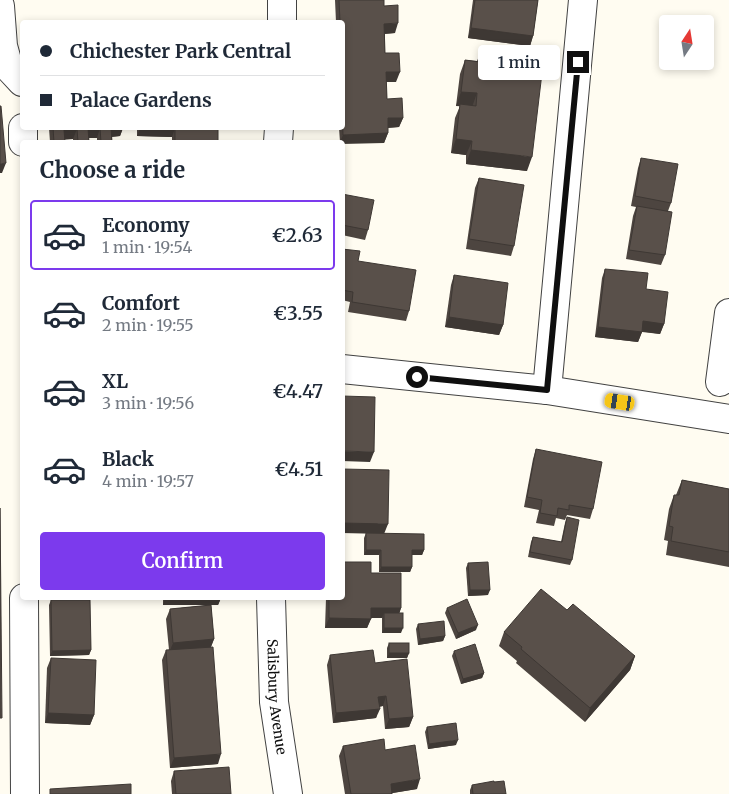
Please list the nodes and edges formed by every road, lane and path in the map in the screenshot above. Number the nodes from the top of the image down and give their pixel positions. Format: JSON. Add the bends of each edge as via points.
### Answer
{"nodes":[{"id":1,"x":282,"y":0,"type":"edge"},
{"id":2,"x":583,"y":0,"type":"edge"},
{"id":3,"x":0,"y":6,"type":"edge"},
{"id":4,"x":282,"y":20,"type":"edge"},
{"id":5,"x":13,"y":71,"type":"edge"},
{"id":6,"x":729,"y":313,"type":"edge"},
{"id":7,"x":345,"y":369,"type":"edge"},
{"id":8,"x":720,"y":382,"type":"dead end"},
{"id":9,"x":547,"y":390,"type":"junction"},
{"id":10,"x":729,"y":419,"type":"edge"},
{"id":11,"x":24,"y":600,"type":"edge"},
{"id":12,"x":272,"y":600,"type":"edge"},
{"id":13,"x":25,"y":794,"type":"edge"},
{"id":14,"x":288,"y":794,"type":"edge"}],
"edges":[{"from":1,"to":4,"type":"street"},
{"from":2,"to":9,"type":"street"},
{"from":3,"to":5,"type":"street","via":[[3,46]]},
{"from":6,"to":8,"type":"street"},
{"from":7,"to":9,"type":"street"},
{"from":9,"to":10,"type":"street"},
{"from":11,"to":13,"type":"street"},
{"from":12,"to":14,"type":"street","name":"Salisbury Avenue","via":[[274,702]]}]}
